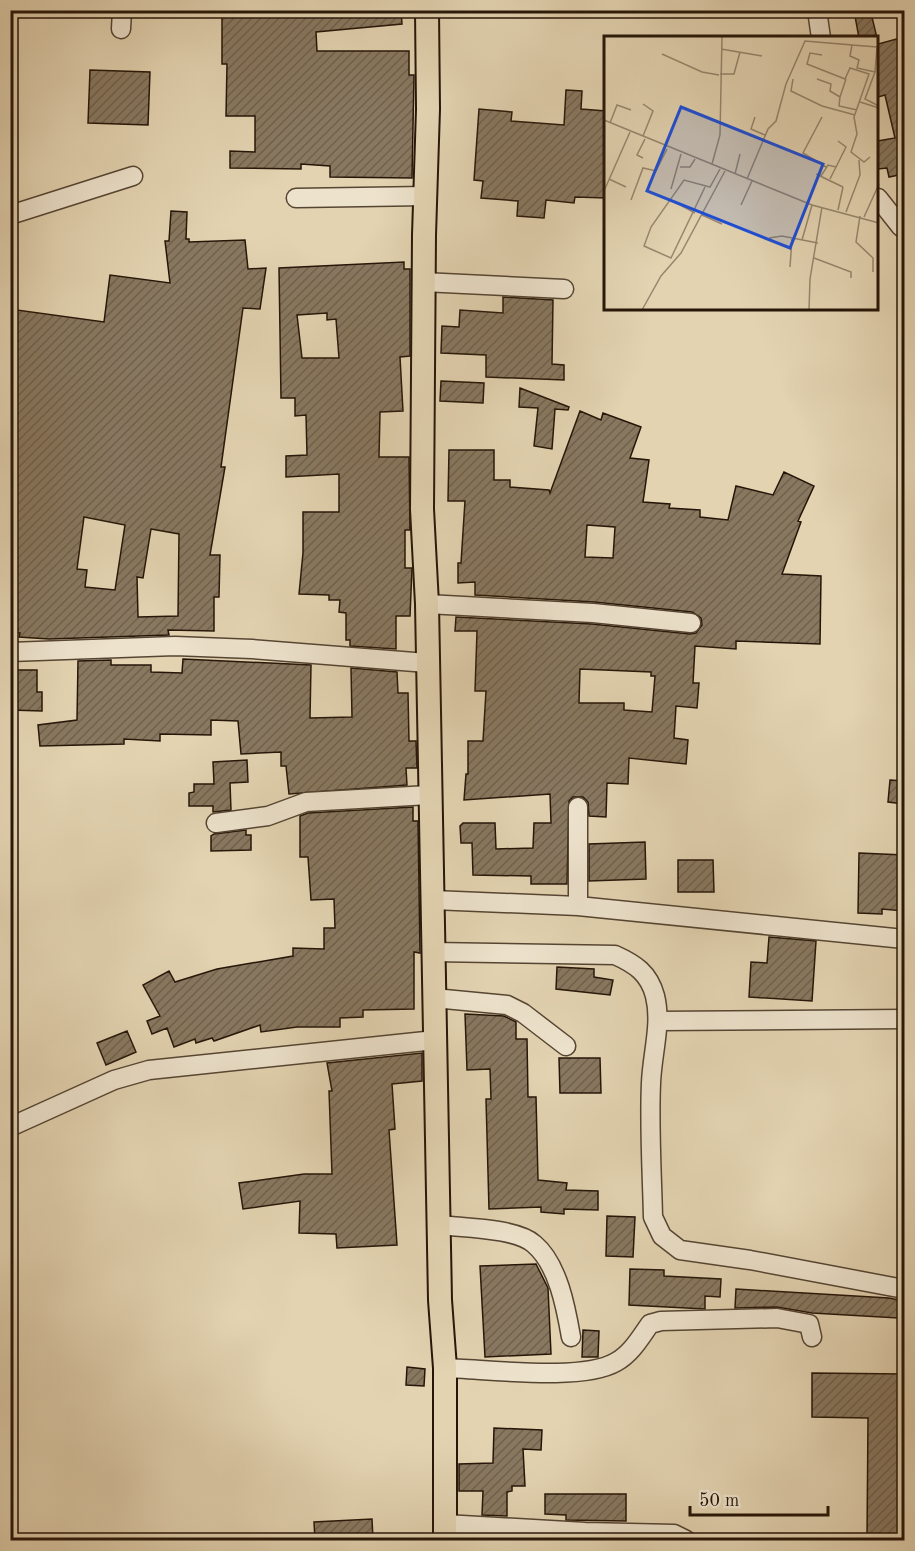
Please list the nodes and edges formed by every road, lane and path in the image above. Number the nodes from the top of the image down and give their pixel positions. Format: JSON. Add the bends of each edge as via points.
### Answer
{"nodes":[{"id":1,"x":427,"y":10,"type":"edge"},
{"id":2,"x":816,"y":10,"type":"edge"},
{"id":3,"x":821,"y":36,"type":"edge"},
{"id":4,"x":133,"y":176,"type":"dead end"},
{"id":5,"x":426,"y":196,"type":"junction"},
{"id":6,"x":296,"y":198,"type":"dead end"},
{"id":7,"x":879,"y":199,"type":"edge"},
{"id":8,"x":10,"y":215,"type":"edge"},
{"id":9,"x":901,"y":227,"type":"dead end"},
{"id":10,"x":423,"y":282,"type":"junction"},
{"id":11,"x":564,"y":289,"type":"dead end"},
{"id":12,"x":427,"y":604,"type":"junction"},
{"id":13,"x":691,"y":623,"type":"dead end"},
{"id":14,"x":10,"y":652,"type":"edge"},
{"id":15,"x":427,"y":663,"type":"junction"},
{"id":16,"x":429,"y":795,"type":"junction"},
{"id":17,"x":578,"y":807,"type":"dead end"},
{"id":18,"x":216,"y":823,"type":"dead end"},
{"id":19,"x":433,"y":900,"type":"junction"},
{"id":20,"x":579,"y":906,"type":"junction"},
{"id":21,"x":904,"y":939,"type":"edge"},
{"id":22,"x":433,"y":952,"type":"junction"},
{"id":23,"x":434,"y":998,"type":"junction"},
{"id":24,"x":904,"y":1019,"type":"edge"},
{"id":25,"x":658,"y":1021,"type":"junction"},
{"id":26,"x":435,"y":1040,"type":"junction"},
{"id":27,"x":566,"y":1046,"type":"dead end"},
{"id":28,"x":10,"y":1127,"type":"edge"},
{"id":29,"x":440,"y":1225,"type":"junction"},
{"id":30,"x":904,"y":1290,"type":"edge"},
{"id":31,"x":571,"y":1337,"type":"dead end"},
{"id":32,"x":812,"y":1337,"type":"dead end"},
{"id":33,"x":445,"y":1368,"type":"junction"},
{"id":34,"x":445,"y":1532,"type":"edge"},
{"id":35,"x":686,"y":1540,"type":"edge"}],
"edges":[{"from":1,"to":5,"type":"main road"},
{"from":2,"to":3,"type":"street"},
{"from":4,"to":8,"type":"street"},
{"from":5,"to":6,"type":"street"},
{"from":5,"to":10,"type":"main road"},
{"from":7,"to":9,"type":"street"},
{"from":10,"to":11,"type":"street"},
{"from":10,"to":12,"type":"main road","via":[[422,509]]},
{"from":12,"to":13,"type":"street"},
{"from":12,"to":15,"type":"main road"},
{"from":14,"to":15,"type":"street","via":[[175,646]]},
{"from":15,"to":16,"type":"main road"},
{"from":16,"to":18,"type":"street","via":[[306,802],[268,816]]},
{"from":16,"to":19,"type":"main road"},
{"from":17,"to":20,"type":"street"},
{"from":19,"to":20,"type":"street"},
{"from":19,"to":22,"type":"main road"},
{"from":20,"to":21,"type":"street"},
{"from":22,"to":23,"type":"main road"},
{"from":22,"to":25,"type":"street","via":[[615,955],[647,976],[655,996]]},
{"from":23,"to":26,"type":"main road"},
{"from":23,"to":27,"type":"street","via":[[507,1005]]},
{"from":24,"to":25,"type":"street"},
{"from":25,"to":30,"type":"street","via":[[651,1082],[653,1218],[662,1236],[680,1250]]},
{"from":26,"to":28,"type":"street","via":[[149,1070],[114,1080]]},
{"from":26,"to":29,"type":"main road"},
{"from":29,"to":31,"type":"street","via":[[515,1235],[534,1243],[557,1280]]},
{"from":29,"to":33,"type":"main road"},
{"from":32,"to":33,"type":"street","via":[[809,1324],[777,1318],[661,1321],[650,1324],[632,1350],[602,1368],[564,1373]]},
{"from":33,"to":34,"type":"main road"},
{"from":34,"to":35,"type":"street","via":[[674,1534]]}]}
